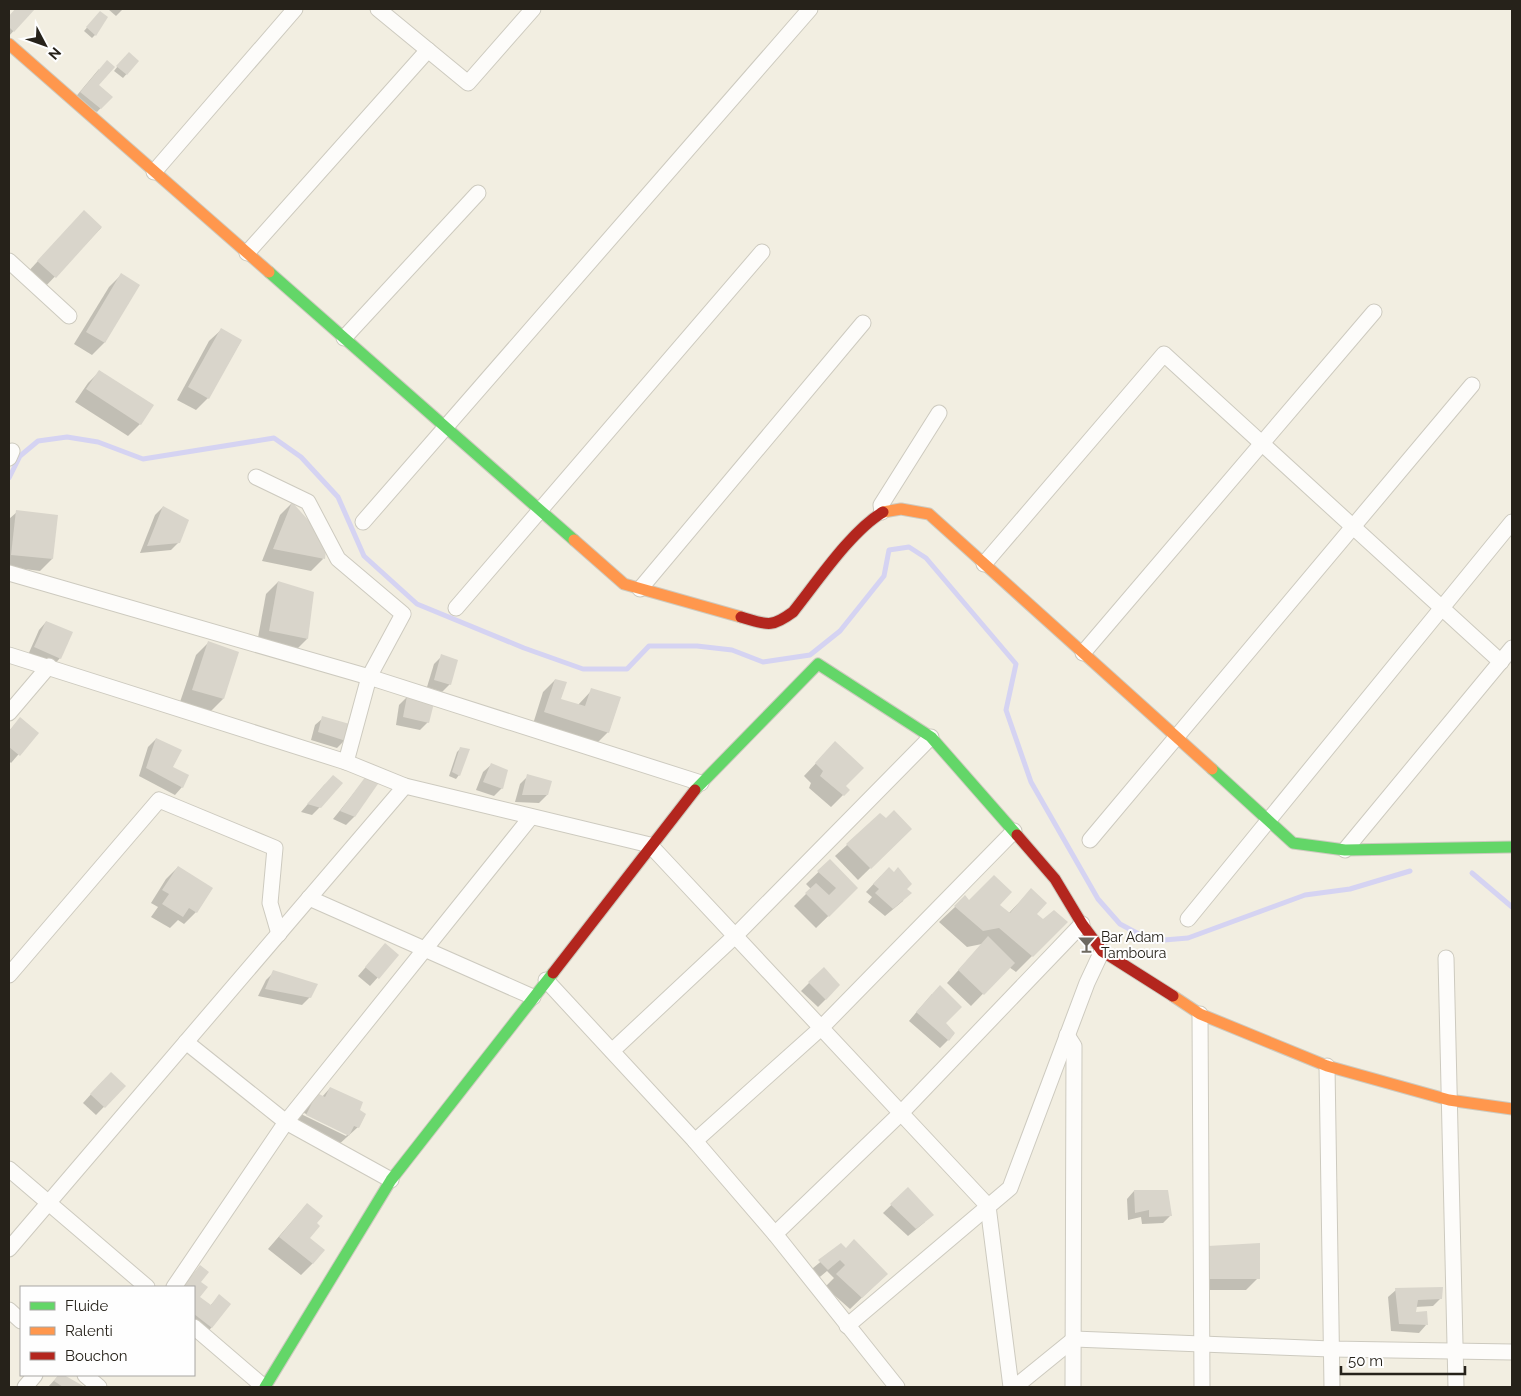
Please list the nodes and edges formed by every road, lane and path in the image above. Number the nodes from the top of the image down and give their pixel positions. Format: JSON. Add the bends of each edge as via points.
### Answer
{"nodes":[{"id":1,"x":295,"y":9,"type":"edge"},
{"id":2,"x":378,"y":9,"type":"edge"},
{"id":3,"x":534,"y":9,"type":"edge"},
{"id":4,"x":810,"y":9,"type":"edge"},
{"id":5,"x":9,"y":44,"type":"edge"},
{"id":6,"x":428,"y":50,"type":"junction"},
{"id":7,"x":154,"y":172,"type":"junction"},
{"id":8,"x":478,"y":193,"type":"dead end"},
{"id":9,"x":762,"y":252,"type":"dead end"},
{"id":10,"x":247,"y":253,"type":"junction"},
{"id":11,"x":9,"y":261,"type":"edge"},
{"id":12,"x":1374,"y":312,"type":"dead end"},
{"id":13,"x":69,"y":316,"type":"dead end"},
{"id":14,"x":863,"y":323,"type":"dead end"},
{"id":15,"x":344,"y":338,"type":"junction"},
{"id":16,"x":1472,"y":385,"type":"dead end"},
{"id":17,"x":939,"y":413,"type":"dead end"},
{"id":18,"x":445,"y":427,"type":"junction"},
{"id":19,"x":1262,"y":443,"type":"junction"},
{"id":20,"x":256,"y":476,"type":"dead end"},
{"id":21,"x":540,"y":511,"type":"junction"},
{"id":22,"x":882,"y":512,"type":"junction"},
{"id":23,"x":363,"y":522,"type":"dead end"},
{"id":24,"x":1512,"y":522,"type":"edge"},
{"id":25,"x":1353,"y":526,"type":"junction"},
{"id":26,"x":984,"y":564,"type":"junction"},
{"id":27,"x":9,"y":573,"type":"edge"},
{"id":28,"x":640,"y":589,"type":"junction"},
{"id":29,"x":456,"y":608,"type":"dead end"},
{"id":30,"x":1442,"y":608,"type":"junction"},
{"id":31,"x":1512,"y":648,"type":"edge"},
{"id":32,"x":1083,"y":653,"type":"junction"},
{"id":33,"x":9,"y":655,"type":"edge"},
{"id":34,"x":1501,"y":662,"type":"junction"},
{"id":35,"x":49,"y":666,"type":"junction"},
{"id":36,"x":369,"y":677,"type":"junction"},
{"id":37,"x":9,"y":713,"type":"edge"},
{"id":38,"x":930,"y":737,"type":"junction"},
{"id":39,"x":1176,"y":737,"type":"junction"},
{"id":40,"x":346,"y":762,"type":"junction"},
{"id":41,"x":701,"y":783,"type":"junction"},
{"id":42,"x":405,"y":786,"type":"junction"},
{"id":43,"x":531,"y":816,"type":"junction"},
{"id":44,"x":1268,"y":821,"type":"junction"},
{"id":45,"x":1014,"y":831,"type":"junction"},
{"id":46,"x":1090,"y":840,"type":"dead end"},
{"id":47,"x":650,"y":845,"type":"junction"},
{"id":48,"x":1512,"y":847,"type":"edge"},
{"id":49,"x":1345,"y":850,"type":"junction"},
{"id":50,"x":309,"y":898,"type":"junction"},
{"id":51,"x":1188,"y":919,"type":"dead end"},
{"id":52,"x":1082,"y":924,"type":"junction"},
{"id":53,"x":278,"y":934,"type":"junction"},
{"id":54,"x":735,"y":936,"type":"junction"},
{"id":55,"x":424,"y":949,"type":"junction"},
{"id":56,"x":1102,"y":951,"type":"junction"},
{"id":57,"x":1446,"y":958,"type":"dead end"},
{"id":58,"x":9,"y":975,"type":"edge"},
{"id":59,"x":546,"y":980,"type":"junction"},
{"id":60,"x":533,"y":997,"type":"junction"},
{"id":61,"x":1200,"y":1014,"type":"junction"},
{"id":62,"x":821,"y":1028,"type":"junction"},
{"id":63,"x":1067,"y":1036,"type":"junction"},
{"id":64,"x":186,"y":1042,"type":"junction"},
{"id":65,"x":612,"y":1052,"type":"junction"},
{"id":66,"x":1327,"y":1066,"type":"junction"},
{"id":67,"x":1449,"y":1100,"type":"junction"},
{"id":68,"x":1512,"y":1109,"type":"edge"},
{"id":69,"x":901,"y":1113,"type":"junction"},
{"id":70,"x":286,"y":1122,"type":"junction"},
{"id":71,"x":695,"y":1141,"type":"junction"},
{"id":72,"x":9,"y":1169,"type":"edge"},
{"id":73,"x":391,"y":1180,"type":"junction"},
{"id":74,"x":49,"y":1203,"type":"junction"},
{"id":75,"x":988,"y":1206,"type":"junction"},
{"id":76,"x":775,"y":1234,"type":"junction"},
{"id":77,"x":9,"y":1249,"type":"edge"},
{"id":78,"x":146,"y":1286,"type":"edge"},
{"id":79,"x":175,"y":1286,"type":"edge"},
{"id":80,"x":9,"y":1310,"type":"edge"},
{"id":81,"x":20,"y":1319,"type":"edge"},
{"id":82,"x":847,"y":1326,"type":"junction"},
{"id":83,"x":195,"y":1328,"type":"edge"},
{"id":84,"x":1074,"y":1339,"type":"junction"},
{"id":85,"x":1202,"y":1343,"type":"junction"},
{"id":86,"x":1331,"y":1349,"type":"junction"},
{"id":87,"x":1455,"y":1352,"type":"junction"},
{"id":88,"x":1512,"y":1352,"type":"edge"},
{"id":89,"x":35,"y":1376,"type":"edge"},
{"id":90,"x":86,"y":1376,"type":"edge"},
{"id":91,"x":25,"y":1387,"type":"edge"},
{"id":92,"x":99,"y":1387,"type":"edge"},
{"id":93,"x":264,"y":1387,"type":"edge"},
{"id":94,"x":897,"y":1387,"type":"edge"},
{"id":95,"x":1011,"y":1387,"type":"edge"},
{"id":96,"x":1016,"y":1387,"type":"edge"},
{"id":97,"x":1074,"y":1387,"type":"edge"},
{"id":98,"x":1202,"y":1387,"type":"edge"},
{"id":99,"x":1332,"y":1387,"type":"edge"},
{"id":100,"x":1456,"y":1387,"type":"edge"}],
"edges":[{"from":1,"to":7,"type":"street"},
{"from":2,"to":6,"type":"street"},
{"from":3,"to":6,"type":"street","via":[[468,83]]},
{"from":4,"to":18,"type":"street"},
{"from":5,"to":7,"type":"street"},
{"from":6,"to":10,"type":"street"},
{"from":7,"to":10,"type":"street"},
{"from":8,"to":15,"type":"street"},
{"from":9,"to":21,"type":"street"},
{"from":10,"to":15,"type":"street"},
{"from":11,"to":13,"type":"street"},
{"from":12,"to":19,"type":"street"},
{"from":14,"to":28,"type":"street"},
{"from":15,"to":18,"type":"street"},
{"from":16,"to":25,"type":"street"},
{"from":17,"to":22,"type":"street","via":[[881,505]]},
{"from":18,"to":21,"type":"street"},
{"from":18,"to":23,"type":"street"},
{"from":19,"to":25,"type":"street"},
{"from":19,"to":26,"type":"street","via":[[1164,354]]},
{"from":19,"to":32,"type":"street"},
{"from":20,"to":36,"type":"street","via":[[308,502],[338,559],[402,614]]},
{"from":21,"to":28,"type":"street","via":[[624,584]]},
{"from":21,"to":29,"type":"street"},
{"from":22,"to":26,"type":"street","via":[[908,508],[929,514]]},
{"from":22,"to":28,"type":"street","via":[[856,536],[793,612],[768,625]]},
{"from":24,"to":30,"type":"street"},
{"from":25,"to":30,"type":"street"},
{"from":25,"to":39,"type":"street"},
{"from":26,"to":32,"type":"street"},
{"from":27,"to":36,"type":"street"},
{"from":30,"to":34,"type":"street"},
{"from":30,"to":44,"type":"street"},
{"from":31,"to":34,"type":"street"},
{"from":32,"to":39,"type":"street"},
{"from":33,"to":35,"type":"street"},
{"from":34,"to":49,"type":"street"},
{"from":35,"to":37,"type":"street"},
{"from":35,"to":40,"type":"street"},
{"from":36,"to":40,"type":"street"},
{"from":36,"to":41,"type":"street"},
{"from":38,"to":41,"type":"street","via":[[818,664]]},
{"from":38,"to":45,"type":"street"},
{"from":38,"to":54,"type":"street"},
{"from":39,"to":44,"type":"street"},
{"from":39,"to":46,"type":"street"},
{"from":40,"to":42,"type":"street"},
{"from":41,"to":47,"type":"street"},
{"from":42,"to":43,"type":"street"},
{"from":42,"to":50,"type":"street"},
{"from":43,"to":47,"type":"street"},
{"from":43,"to":55,"type":"street"},
{"from":44,"to":49,"type":"street","via":[[1293,843]]},
{"from":44,"to":51,"type":"street"},
{"from":45,"to":52,"type":"street","via":[[1055,879]]},
{"from":45,"to":62,"type":"street"},
{"from":47,"to":54,"type":"street"},
{"from":47,"to":59,"type":"street"},
{"from":48,"to":49,"type":"street"},
{"from":50,"to":53,"type":"street"},
{"from":50,"to":55,"type":"street"},
{"from":52,"to":56,"type":"street"},
{"from":52,"to":69,"type":"street"},
{"from":53,"to":58,"type":"street","via":[[270,903],[275,848],[158,800]]},
{"from":53,"to":64,"type":"street"},
{"from":54,"to":62,"type":"street"},
{"from":54,"to":65,"type":"street"},
{"from":55,"to":60,"type":"street"},
{"from":55,"to":70,"type":"street"},
{"from":56,"to":61,"type":"street"},
{"from":56,"to":63,"type":"street"},
{"from":57,"to":67,"type":"street"},
{"from":59,"to":60,"type":"street"},
{"from":59,"to":65,"type":"street"},
{"from":60,"to":73,"type":"street"},
{"from":61,"to":66,"type":"street"},
{"from":61,"to":85,"type":"street"},
{"from":62,"to":69,"type":"street"},
{"from":62,"to":71,"type":"street"},
{"from":63,"to":75,"type":"street","via":[[1010,1188]]},
{"from":63,"to":84,"type":"street","via":[[1074,1046]]},
{"from":64,"to":70,"type":"street"},
{"from":64,"to":74,"type":"street"},
{"from":65,"to":71,"type":"street"},
{"from":66,"to":67,"type":"street"},
{"from":66,"to":86,"type":"street"},
{"from":67,"to":68,"type":"street"},
{"from":67,"to":87,"type":"street"},
{"from":69,"to":75,"type":"street"},
{"from":69,"to":76,"type":"street"},
{"from":70,"to":73,"type":"street"},
{"from":70,"to":79,"type":"street"},
{"from":71,"to":76,"type":"street"},
{"from":72,"to":74,"type":"street"},
{"from":73,"to":93,"type":"street"},
{"from":74,"to":77,"type":"street"},
{"from":74,"to":78,"type":"street"},
{"from":75,"to":82,"type":"street"},
{"from":75,"to":95,"type":"street"},
{"from":76,"to":82,"type":"street"},
{"from":80,"to":81,"type":"street"},
{"from":82,"to":94,"type":"street"},
{"from":83,"to":93,"type":"street"},
{"from":84,"to":85,"type":"street"},
{"from":84,"to":96,"type":"street"},
{"from":84,"to":97,"type":"street"},
{"from":85,"to":86,"type":"street"},
{"from":85,"to":98,"type":"street"},
{"from":86,"to":87,"type":"street"},
{"from":86,"to":99,"type":"street"},
{"from":87,"to":88,"type":"street"},
{"from":87,"to":100,"type":"street"},
{"from":89,"to":91,"type":"street"},
{"from":90,"to":92,"type":"street"}]}
